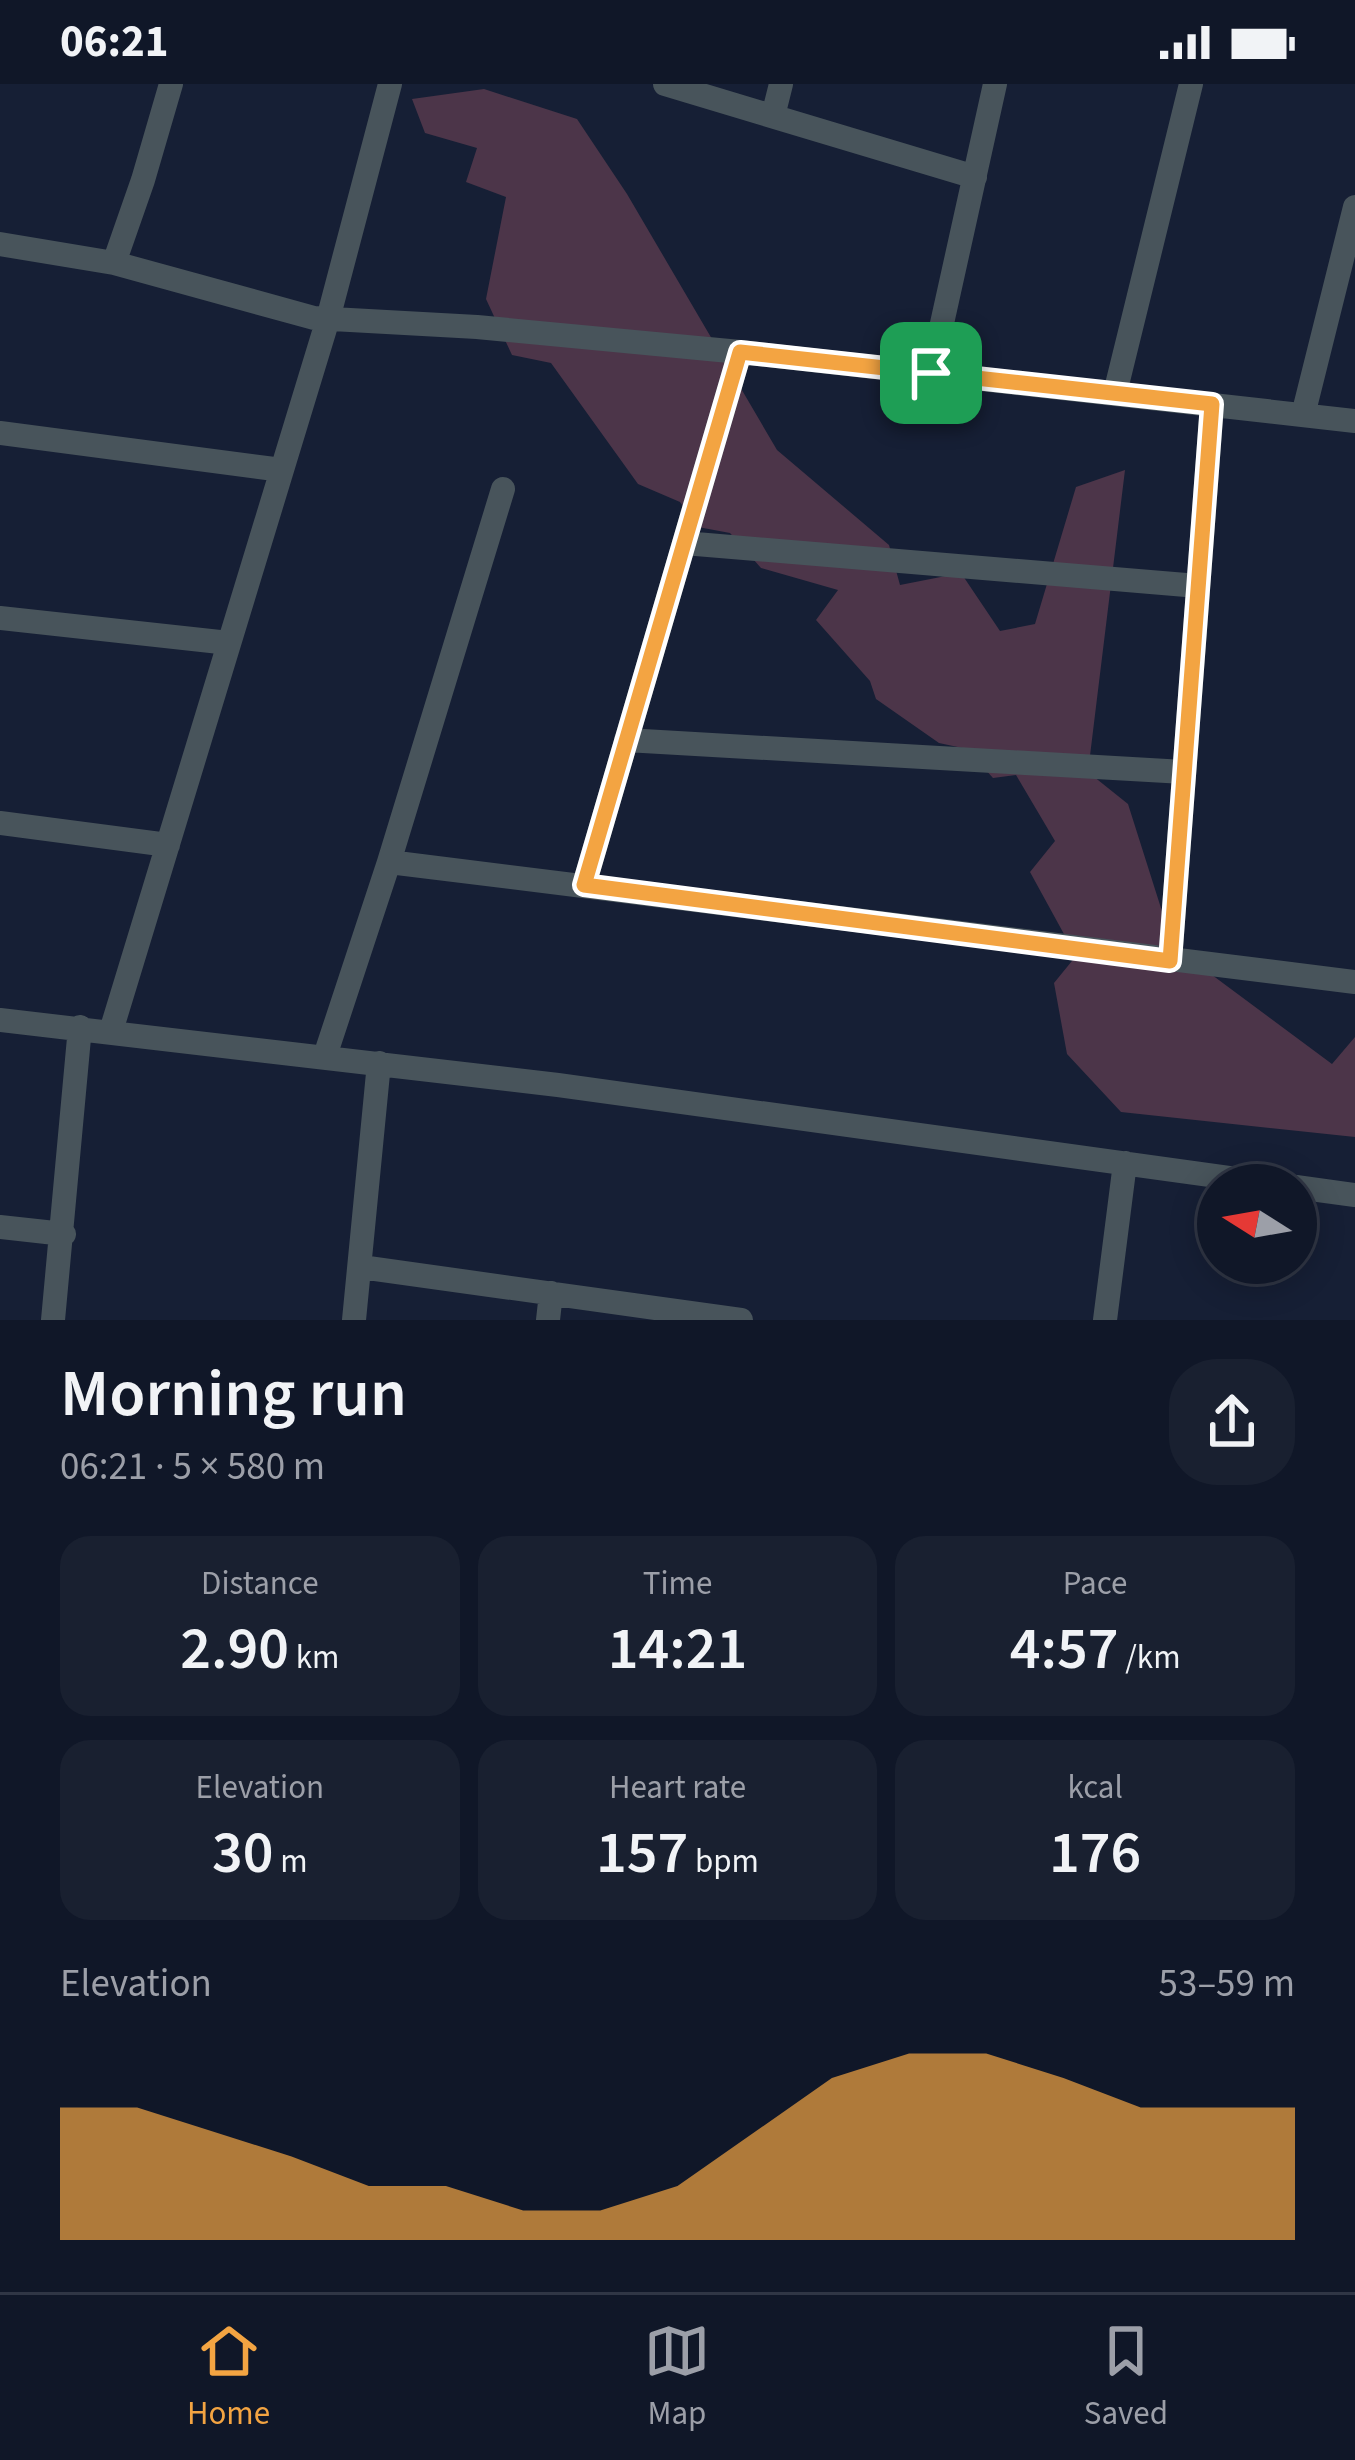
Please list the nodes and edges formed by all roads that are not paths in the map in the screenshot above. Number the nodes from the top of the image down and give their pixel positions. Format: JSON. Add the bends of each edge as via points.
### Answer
{"nodes":[{"id":1,"x":171,"y":84,"type":"edge"},
{"id":2,"x":390,"y":84,"type":"edge"},
{"id":3,"x":665,"y":84,"type":"edge"},
{"id":4,"x":781,"y":84,"type":"edge"},
{"id":5,"x":995,"y":84,"type":"edge"},
{"id":6,"x":1191,"y":84,"type":"edge"},
{"id":7,"x":773,"y":116,"type":"junction"},
{"id":8,"x":975,"y":177,"type":"junction"},
{"id":9,"x":1355,"y":207,"type":"edge"},
{"id":10,"x":0,"y":244,"type":"edge"},
{"id":11,"x":114,"y":263,"type":"junction"},
{"id":12,"x":328,"y":319,"type":"junction"},
{"id":13,"x":740,"y":352,"type":"junction"},
{"id":14,"x":931,"y":373,"type":"junction"},
{"id":15,"x":1115,"y":393,"type":"junction"},
{"id":16,"x":1212,"y":404,"type":"junction"},
{"id":17,"x":1303,"y":415,"type":"junction"},
{"id":18,"x":1355,"y":421,"type":"edge"},
{"id":19,"x":0,"y":433,"type":"edge"},
{"id":20,"x":282,"y":470,"type":"junction"},
{"id":21,"x":503,"y":489,"type":"dead end"},
{"id":22,"x":684,"y":543,"type":"junction"},
{"id":23,"x":1198,"y":586,"type":"junction"},
{"id":24,"x":0,"y":617,"type":"edge"},
{"id":25,"x":230,"y":643,"type":"junction"},
{"id":26,"x":626,"y":740,"type":"junction"},
{"id":27,"x":1184,"y":772,"type":"junction"},
{"id":28,"x":0,"y":824,"type":"edge"},
{"id":29,"x":168,"y":845,"type":"junction"},
{"id":30,"x":389,"y":862,"type":"junction"},
{"id":31,"x":584,"y":885,"type":"junction"},
{"id":32,"x":1170,"y":961,"type":"junction"},
{"id":33,"x":1355,"y":982,"type":"edge"},
{"id":34,"x":0,"y":1020,"type":"edge"},
{"id":35,"x":80,"y":1027,"type":"junction"},
{"id":36,"x":111,"y":1031,"type":"junction"},
{"id":37,"x":325,"y":1056,"type":"junction"},
{"id":38,"x":379,"y":1063,"type":"junction"},
{"id":39,"x":1125,"y":1163,"type":"junction"},
{"id":40,"x":1197,"y":1173,"type":"edge"},
{"id":41,"x":1317,"y":1190,"type":"edge"},
{"id":42,"x":1355,"y":1195,"type":"edge"},
{"id":43,"x":0,"y":1227,"type":"edge"},
{"id":44,"x":64,"y":1234,"type":"junction"},
{"id":45,"x":361,"y":1267,"type":"junction"},
{"id":46,"x":551,"y":1293,"type":"junction"},
{"id":47,"x":53,"y":1320,"type":"edge"},
{"id":48,"x":354,"y":1320,"type":"edge"},
{"id":49,"x":548,"y":1320,"type":"edge"},
{"id":50,"x":741,"y":1320,"type":"edge"},
{"id":51,"x":1106,"y":1320,"type":"edge"}],
"edges":[{"from":1,"to":11,"type":"street"},
{"from":2,"to":12,"type":"street"},
{"from":3,"to":7,"type":"street"},
{"from":4,"to":7,"type":"street"},
{"from":5,"to":8,"type":"street"},
{"from":6,"to":15,"type":"street"},
{"from":7,"to":8,"type":"street"},
{"from":8,"to":14,"type":"street"},
{"from":9,"to":17,"type":"street"},
{"from":10,"to":11,"type":"street"},
{"from":11,"to":12,"type":"street"},
{"from":12,"to":13,"type":"street"},
{"from":12,"to":20,"type":"street"},
{"from":13,"to":14,"type":"street"},
{"from":13,"to":22,"type":"street"},
{"from":14,"to":15,"type":"street"},
{"from":15,"to":16,"type":"street"},
{"from":16,"to":17,"type":"street"},
{"from":16,"to":23,"type":"street"},
{"from":17,"to":18,"type":"street"},
{"from":19,"to":20,"type":"street"},
{"from":20,"to":25,"type":"street"},
{"from":21,"to":30,"type":"street"},
{"from":22,"to":23,"type":"street"},
{"from":22,"to":26,"type":"street"},
{"from":23,"to":27,"type":"street"},
{"from":24,"to":25,"type":"street"},
{"from":25,"to":29,"type":"street"},
{"from":26,"to":27,"type":"street"},
{"from":26,"to":31,"type":"street"},
{"from":27,"to":32,"type":"street"},
{"from":28,"to":29,"type":"street"},
{"from":29,"to":36,"type":"street"},
{"from":30,"to":31,"type":"street"},
{"from":30,"to":37,"type":"street"},
{"from":31,"to":32,"type":"street"},
{"from":32,"to":33,"type":"street"},
{"from":34,"to":35,"type":"street"},
{"from":35,"to":36,"type":"street"},
{"from":35,"to":44,"type":"street"},
{"from":36,"to":37,"type":"street"},
{"from":37,"to":38,"type":"street"},
{"from":38,"to":39,"type":"street"},
{"from":38,"to":45,"type":"street"},
{"from":39,"to":40,"type":"street"},
{"from":39,"to":51,"type":"street"},
{"from":41,"to":42,"type":"street"},
{"from":43,"to":44,"type":"street"},
{"from":44,"to":47,"type":"street"},
{"from":45,"to":46,"type":"street"},
{"from":45,"to":48,"type":"street"},
{"from":46,"to":49,"type":"street"},
{"from":46,"to":50,"type":"street"}]}
